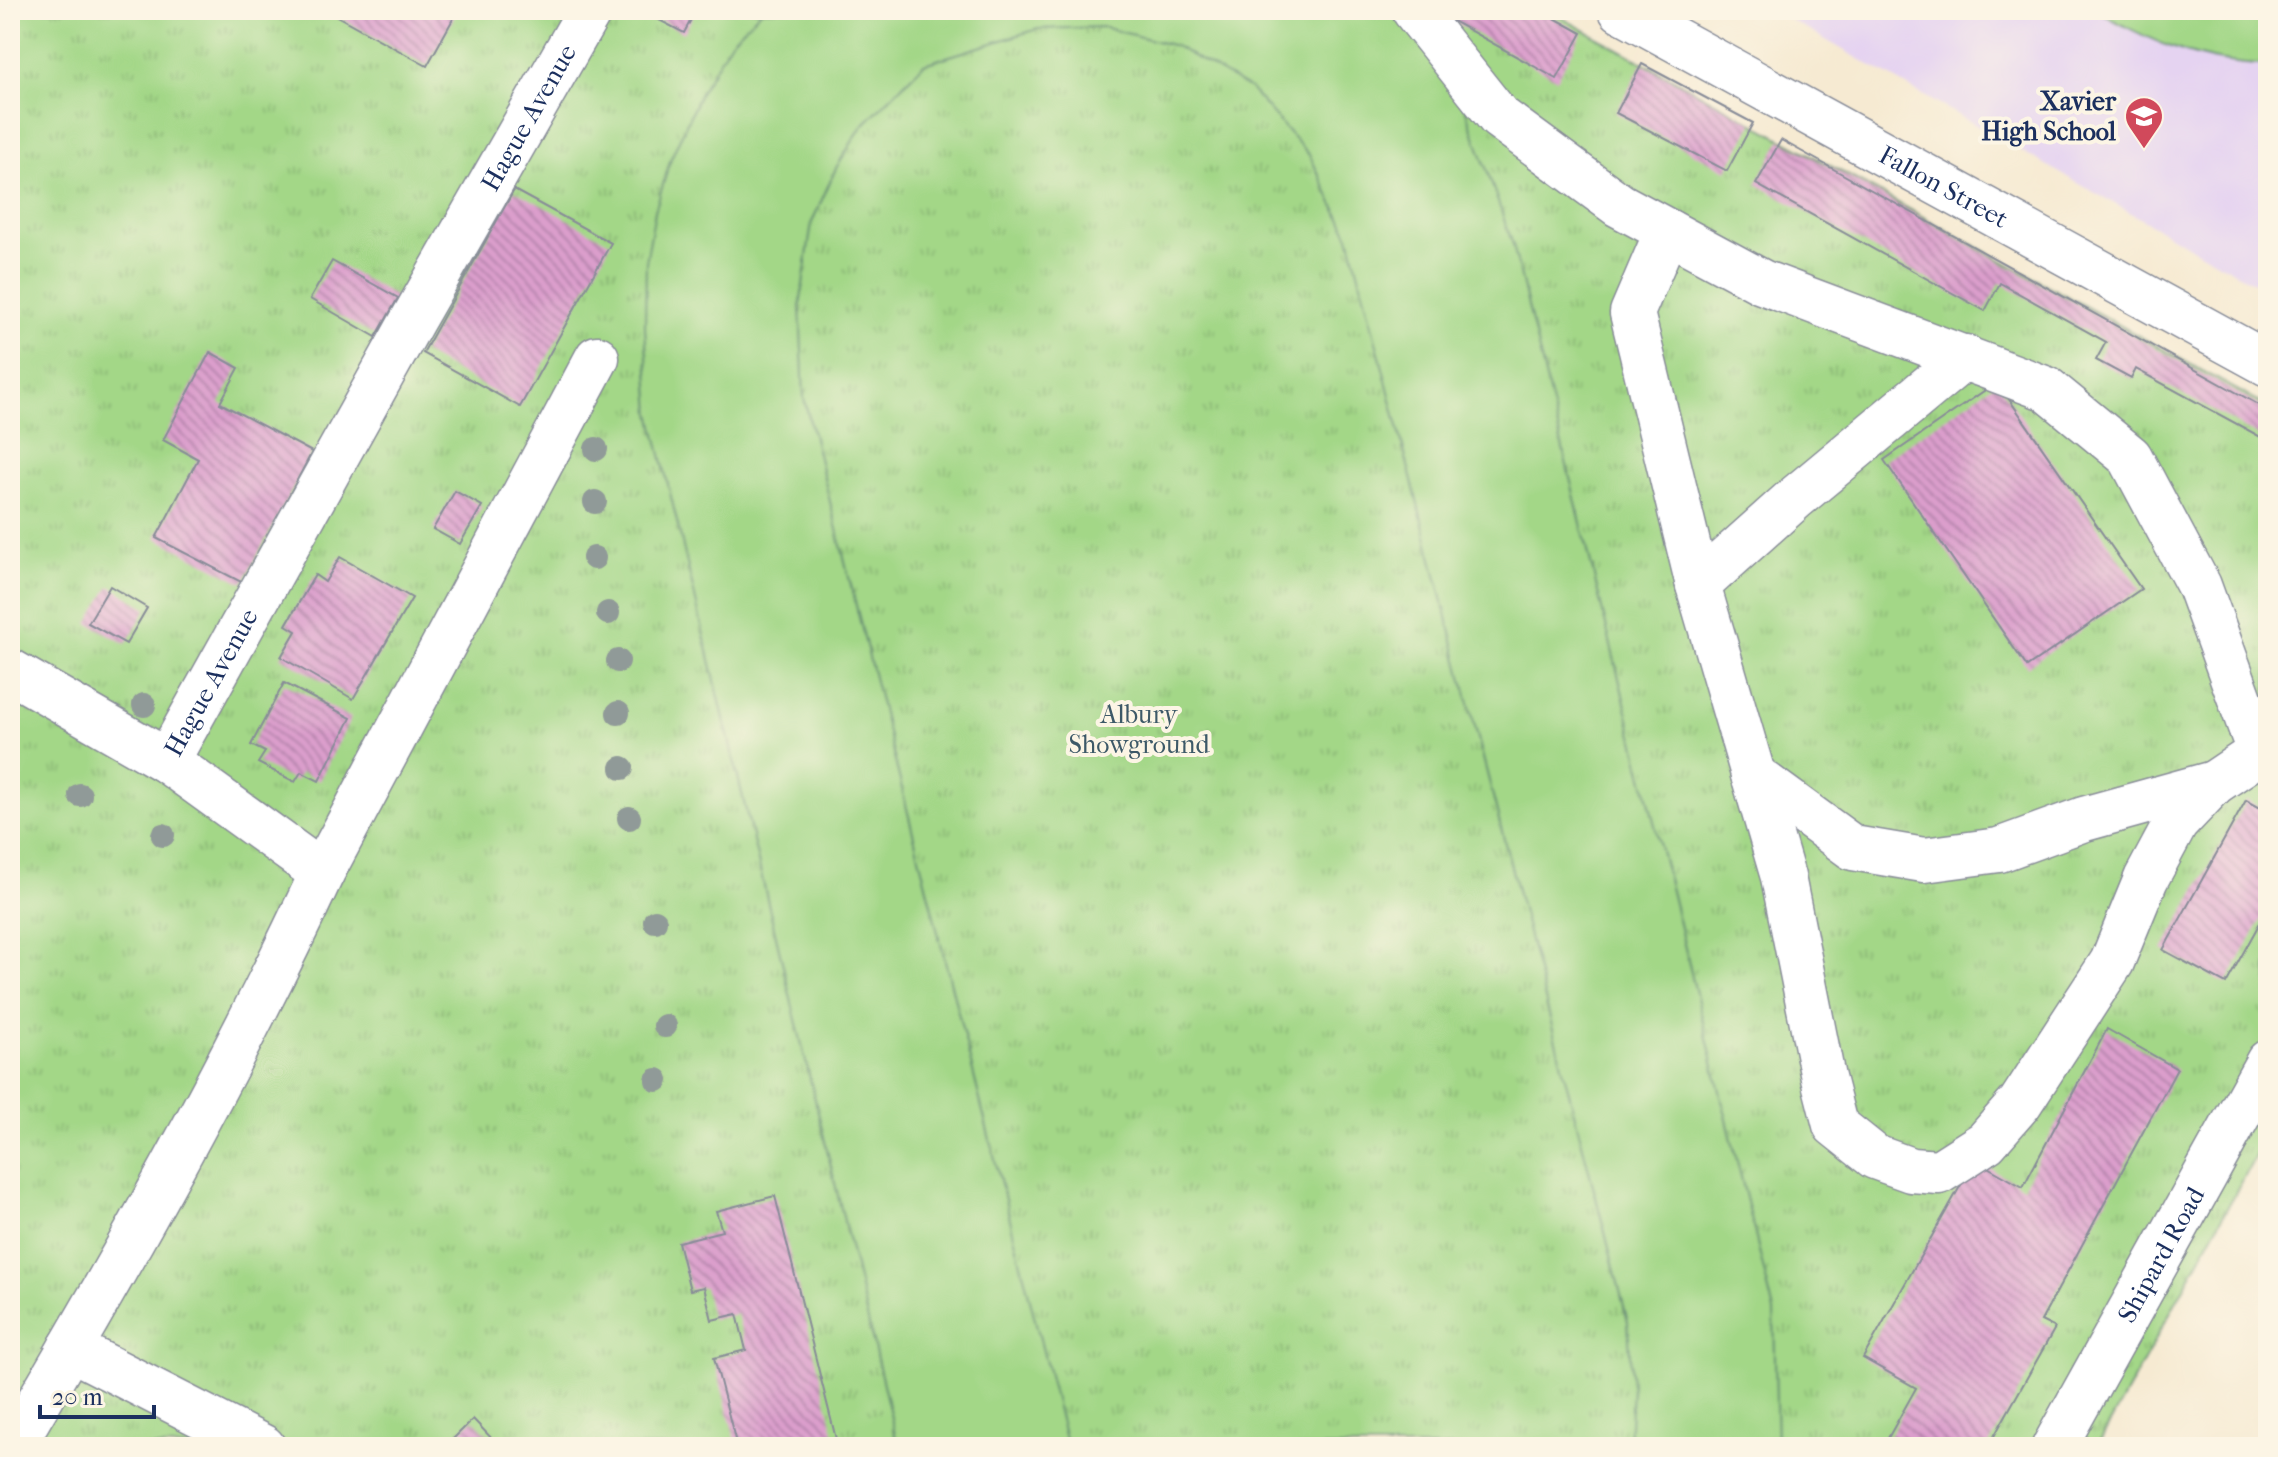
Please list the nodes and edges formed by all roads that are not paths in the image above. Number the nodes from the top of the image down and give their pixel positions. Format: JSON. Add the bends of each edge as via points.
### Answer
{"nodes":[{"id":1,"x":590,"y":10,"type":"edge"},
{"id":2,"x":1414,"y":10,"type":"edge"},
{"id":3,"x":1621,"y":10,"type":"edge"},
{"id":4,"x":1667,"y":231,"type":"junction"},
{"id":5,"x":1965,"y":357,"type":"junction"},
{"id":6,"x":597,"y":358,"type":"dead end"},
{"id":7,"x":2268,"y":364,"type":"edge"},
{"id":8,"x":1698,"y":585,"type":"junction"},
{"id":9,"x":10,"y":671,"type":"edge"},
{"id":10,"x":2266,"y":754,"type":"edge"},
{"id":11,"x":167,"y":761,"type":"junction"},
{"id":12,"x":1753,"y":775,"type":"junction"},
{"id":13,"x":2214,"y":783,"type":"junction"},
{"id":14,"x":322,"y":873,"type":"junction"},
{"id":15,"x":2268,"y":1062,"type":"edge"},
{"id":16,"x":70,"y":1348,"type":"junction"},
{"id":17,"x":12,"y":1447,"type":"edge"},
{"id":18,"x":263,"y":1447,"type":"edge"},
{"id":19,"x":2054,"y":1447,"type":"edge"}],
"edges":[{"from":1,"to":11,"type":"street","name":"Hague Avenue"},
{"from":2,"to":4,"type":"street","via":[[1499,117],[1619,205]]},
{"from":3,"to":7,"type":"street","name":"Fallon Street"},
{"from":4,"to":5,"type":"street","via":[[1762,282]]},
{"from":4,"to":8,"type":"street","via":[[1632,313]]},
{"from":5,"to":8,"type":"street"},
{"from":5,"to":10,"type":"street","via":[[2047,389],[2130,457],[2199,586],[2253,735]]},
{"from":6,"to":14,"type":"street"},
{"from":8,"to":12,"type":"street"},
{"from":9,"to":11,"type":"street"},
{"from":10,"to":13,"type":"street"},
{"from":11,"to":14,"type":"street","name":"Hague Avenue"},
{"from":12,"to":13,"type":"street","via":[[1853,848],[1924,860],[1999,850],[2084,819]]},
{"from":12,"to":13,"type":"street","via":[[1783,877],[1835,1125],[1875,1157],[1911,1170],[1939,1172],[1986,1142],[2020,1103],[2112,962],[2176,823]]},
{"from":14,"to":16,"type":"street","via":[[193,1131]]},
{"from":15,"to":19,"type":"street","name":"Shipard Road"},
{"from":16,"to":17,"type":"street"},
{"from":16,"to":18,"type":"street"}]}
